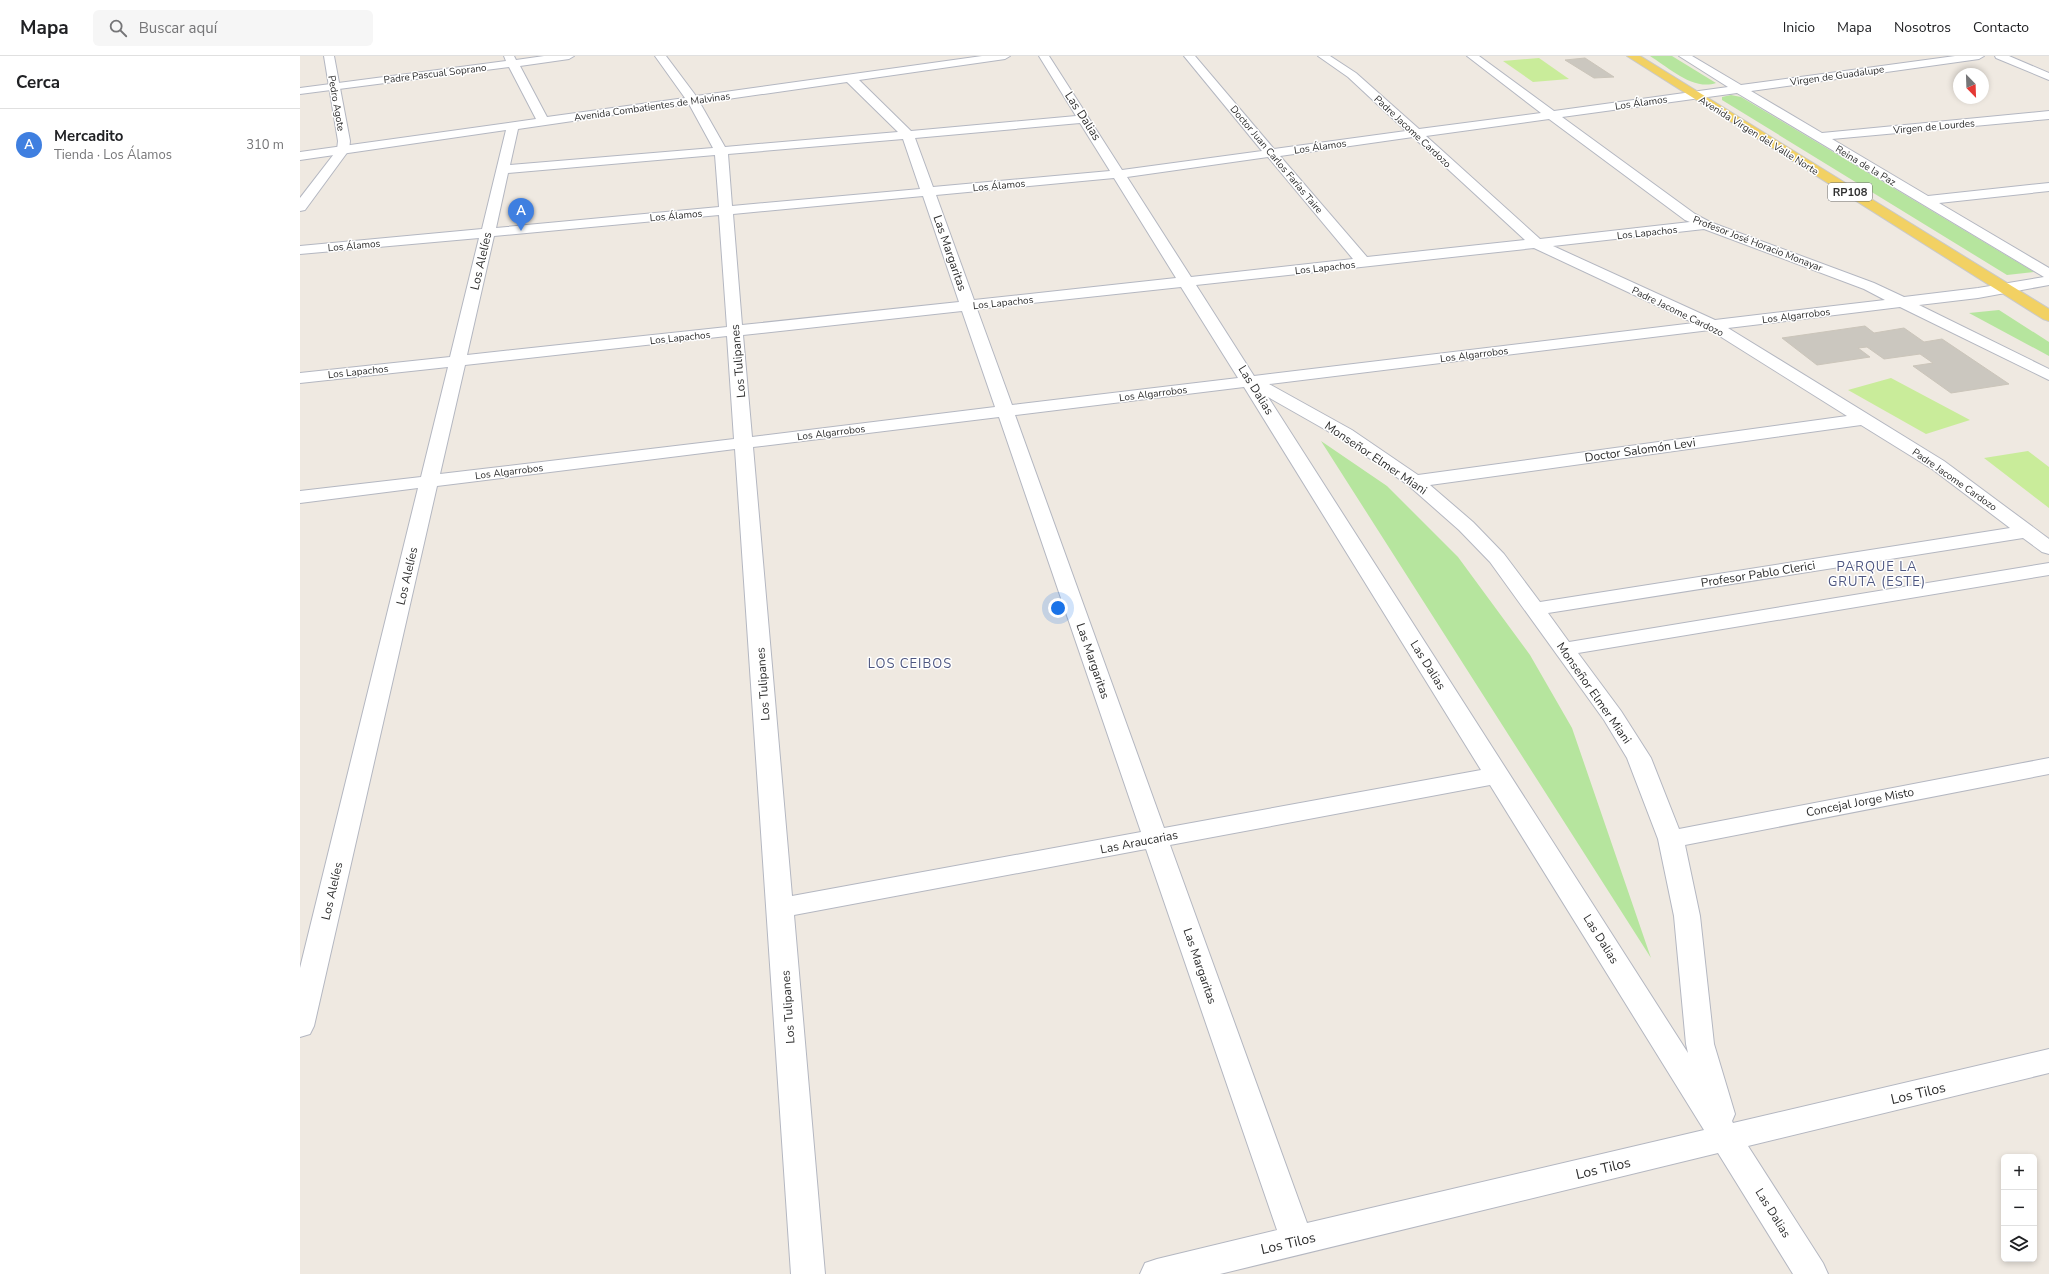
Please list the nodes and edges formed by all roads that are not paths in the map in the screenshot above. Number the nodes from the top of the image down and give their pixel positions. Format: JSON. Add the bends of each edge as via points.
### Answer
{"nodes":[{"id":1,"x":329,"y":56,"type":"edge"},
{"id":2,"x":569,"y":56,"type":"edge"},
{"id":3,"x":660,"y":56,"type":"edge"},
{"id":4,"x":1005,"y":56,"type":"edge"},
{"id":5,"x":1044,"y":56,"type":"edge"},
{"id":6,"x":1189,"y":56,"type":"edge"},
{"id":7,"x":1323,"y":56,"type":"edge"},
{"id":8,"x":1472,"y":56,"type":"edge"},
{"id":9,"x":1632,"y":56,"type":"edge"},
{"id":10,"x":1684,"y":56,"type":"edge"},
{"id":11,"x":1979,"y":56,"type":"edge"},
{"id":12,"x":2000,"y":56,"type":"edge"},
{"id":13,"x":991,"y":57,"type":"edge"},
{"id":14,"x":511,"y":60,"type":"edge"},
{"id":15,"x":2049,"y":77,"type":"edge"},
{"id":16,"x":850,"y":78,"type":"junction"},
{"id":17,"x":335,"y":86,"type":"junction"},
{"id":18,"x":1738,"y":88,"type":"junction"},
{"id":19,"x":300,"y":91,"type":"edge"},
{"id":20,"x":1695,"y":95,"type":"junction"},
{"id":21,"x":693,"y":100,"type":"junction"},
{"id":22,"x":1552,"y":115,"type":"junction"},
{"id":23,"x":2049,"y":115,"type":"edge"},
{"id":24,"x":1085,"y":119,"type":"junction"},
{"id":25,"x":544,"y":122,"type":"junction"},
{"id":26,"x":513,"y":126,"type":"junction"},
{"id":27,"x":1416,"y":133,"type":"junction"},
{"id":28,"x":908,"y":135,"type":"junction"},
{"id":29,"x":1819,"y":137,"type":"junction"},
{"id":30,"x":343,"y":150,"type":"junction"},
{"id":31,"x":721,"y":151,"type":"junction"},
{"id":32,"x":1272,"y":153,"type":"junction"},
{"id":33,"x":300,"y":156,"type":"edge"},
{"id":34,"x":503,"y":170,"type":"junction"},
{"id":35,"x":1120,"y":174,"type":"junction"},
{"id":36,"x":2049,"y":187,"type":"edge"},
{"id":37,"x":928,"y":192,"type":"junction"},
{"id":38,"x":1926,"y":200,"type":"junction"},
{"id":39,"x":300,"y":207,"type":"edge"},
{"id":40,"x":726,"y":210,"type":"junction"},
{"id":41,"x":1705,"y":225,"type":"junction"},
{"id":42,"x":488,"y":232,"type":"junction"},
{"id":43,"x":1537,"y":244,"type":"junction"},
{"id":44,"x":300,"y":250,"type":"edge"},
{"id":45,"x":1364,"y":263,"type":"junction"},
{"id":46,"x":2049,"y":274,"type":"edge"},
{"id":47,"x":2049,"y":281,"type":"edge"},
{"id":48,"x":1188,"y":282,"type":"junction"},
{"id":49,"x":2005,"y":289,"type":"junction"},
{"id":50,"x":1904,"y":302,"type":"junction"},
{"id":51,"x":968,"y":306,"type":"junction"},
{"id":52,"x":2049,"y":316,"type":"edge"},
{"id":53,"x":1712,"y":325,"type":"junction"},
{"id":54,"x":736,"y":331,"type":"junction"},
{"id":55,"x":458,"y":361,"type":"junction"},
{"id":56,"x":2049,"y":375,"type":"edge"},
{"id":57,"x":300,"y":378,"type":"edge"},
{"id":58,"x":1250,"y":381,"type":"junction"},
{"id":59,"x":1005,"y":411,"type":"junction"},
{"id":60,"x":1866,"y":419,"type":"junction"},
{"id":61,"x":745,"y":442,"type":"junction"},
{"id":62,"x":430,"y":481,"type":"junction"},
{"id":63,"x":1415,"y":481,"type":"junction"},
{"id":64,"x":300,"y":497,"type":"edge"},
{"id":65,"x":2028,"y":531,"type":"junction"},
{"id":66,"x":2049,"y":548,"type":"edge"},
{"id":67,"x":2049,"y":569,"type":"edge"},
{"id":68,"x":1535,"y":609,"type":"junction"},
{"id":69,"x":1564,"y":649,"type":"junction"},
{"id":70,"x":2049,"y":766,"type":"edge"},
{"id":71,"x":1498,"y":775,"type":"junction"},
{"id":72,"x":1155,"y":839,"type":"junction"},
{"id":73,"x":1671,"y":839,"type":"junction"},
{"id":74,"x":781,"y":908,"type":"junction"},
{"id":75,"x":300,"y":1026,"type":"edge"},
{"id":76,"x":2049,"y":1062,"type":"edge"},
{"id":77,"x":1726,"y":1139,"type":"junction"},
{"id":78,"x":1297,"y":1241,"type":"junction"},
{"id":79,"x":808,"y":1274,"type":"edge"},
{"id":80,"x":1157,"y":1274,"type":"edge"},
{"id":81,"x":1810,"y":1274,"type":"edge"}],
"edges":[{"from":1,"to":17,"type":"street","name":"Pedro Agote"},
{"from":2,"to":14,"type":"street","name":"Padre Pascual Soprano"},
{"from":3,"to":21,"type":"street","name":"Los Tulipanes"},
{"from":4,"to":13,"type":"street","name":"Avenida Combatientes de Malvinas"},
{"from":5,"to":24,"type":"street","name":"Las Dalias"},
{"from":6,"to":32,"type":"street","name":"Doctor Juan Carlos Farías Taire"},
{"from":7,"to":27,"type":"street","name":"Padre Jacome Cardozo","via":[[1352,75]]},
{"from":8,"to":22,"type":"street","name":"Profesor José Horacio Monayar"},
{"from":9,"to":20,"type":"main road","name":"Avenida Virgen del Valle Norte","number":"RP108"},
{"from":10,"to":18,"type":"street","name":"Reina de la Paz"},
{"from":11,"to":18,"type":"street","name":"Virgen de Guadalupe"},
{"from":12,"to":15,"type":"street"},
{"from":13,"to":16,"type":"street","name":"Avenida Combatientes de Malvinas"},
{"from":14,"to":17,"type":"street","name":"Padre Pascual Soprano"},
{"from":14,"to":25,"type":"street"},
{"from":16,"to":21,"type":"street","name":"Avenida Combatientes de Malvinas"},
{"from":16,"to":28,"type":"street","name":"Las Margaritas"},
{"from":17,"to":19,"type":"street","name":"Padre Pascual Soprano"},
{"from":17,"to":30,"type":"street","name":"Pedro Agote","via":[[344,141]]},
{"from":18,"to":20,"type":"street","name":"Virgen de Guadalupe"},
{"from":18,"to":29,"type":"street","name":"Reina de la Paz"},
{"from":20,"to":22,"type":"street","name":"Los Álamos"},
{"from":20,"to":49,"type":"main road","name":"Avenida Virgen del Valle Norte","number":"RP108"},
{"from":21,"to":25,"type":"street","name":"Avenida Combatientes de Malvinas"},
{"from":21,"to":31,"type":"street","name":"Los Tulipanes"},
{"from":22,"to":27,"type":"street","name":"Los Álamos"},
{"from":22,"to":41,"type":"street","name":"Profesor José Horacio Monayar","via":[[1690,217]]},
{"from":23,"to":29,"type":"street","name":"Virgen de Lourdes"},
{"from":24,"to":28,"type":"street"},
{"from":24,"to":35,"type":"street","name":"Las Dalias"},
{"from":25,"to":26,"type":"street","name":"Avenida Combatientes de Malvinas"},
{"from":26,"to":30,"type":"street","name":"Avenida Combatientes de Malvinas"},
{"from":26,"to":34,"type":"street","name":"Los Alelíes"},
{"from":27,"to":32,"type":"street","name":"Los Álamos"},
{"from":27,"to":43,"type":"street","name":"Padre Jacome Cardozo"},
{"from":28,"to":31,"type":"street"},
{"from":28,"to":37,"type":"street","name":"Las Margaritas"},
{"from":29,"to":38,"type":"street","name":"Reina de la Paz"},
{"from":30,"to":33,"type":"street","name":"Avenida Combatientes de Malvinas"},
{"from":30,"to":39,"type":"street"},
{"from":31,"to":34,"type":"street"},
{"from":31,"to":40,"type":"street","name":"Los Tulipanes"},
{"from":32,"to":35,"type":"street","name":"Los Álamos"},
{"from":32,"to":45,"type":"street","name":"Doctor Juan Carlos Farías Taire"},
{"from":34,"to":42,"type":"street","name":"Los Alelíes"},
{"from":35,"to":37,"type":"street","name":"Los Álamos"},
{"from":35,"to":48,"type":"street","name":"Las Dalias"},
{"from":36,"to":38,"type":"street"},
{"from":37,"to":40,"type":"street","name":"Los Álamos"},
{"from":37,"to":51,"type":"street","name":"Las Margaritas"},
{"from":38,"to":46,"type":"street","name":"Reina de la Paz"},
{"from":40,"to":42,"type":"street","name":"Los Álamos"},
{"from":40,"to":54,"type":"street","name":"Los Tulipanes"},
{"from":41,"to":43,"type":"street","name":"Los Lapachos"},
{"from":41,"to":50,"type":"street","name":"Profesor José Horacio Monayar","via":[[1869,286]]},
{"from":42,"to":44,"type":"street","name":"Los Álamos"},
{"from":42,"to":55,"type":"street","name":"Los Alelíes"},
{"from":43,"to":45,"type":"street","name":"Los Lapachos"},
{"from":43,"to":53,"type":"street","name":"Padre Jacome Cardozo"},
{"from":45,"to":48,"type":"street","name":"Los Lapachos"},
{"from":47,"to":49,"type":"street","name":"Los Algarrobos"},
{"from":48,"to":51,"type":"street","name":"Los Lapachos"},
{"from":48,"to":58,"type":"street","name":"Las Dalias"},
{"from":49,"to":50,"type":"street","name":"Los Algarrobos"},
{"from":49,"to":52,"type":"main road","name":"Avenida Virgen del Valle Norte","number":"RP108"},
{"from":50,"to":53,"type":"street","name":"Los Algarrobos"},
{"from":50,"to":56,"type":"street","name":"Profesor José Horacio Monayar"},
{"from":51,"to":54,"type":"street","name":"Los Lapachos"},
{"from":51,"to":59,"type":"street","name":"Las Margaritas"},
{"from":53,"to":58,"type":"street","name":"Los Algarrobos"},
{"from":53,"to":60,"type":"street","name":"Padre Jacome Cardozo"},
{"from":54,"to":55,"type":"street","name":"Los Lapachos"},
{"from":54,"to":61,"type":"street","name":"Los Tulipanes"},
{"from":55,"to":57,"type":"street","name":"Los Lapachos"},
{"from":55,"to":62,"type":"street","name":"Los Alelíes"},
{"from":58,"to":59,"type":"street","name":"Los Algarrobos"},
{"from":58,"to":63,"type":"street","name":"Monseñor Elmer Miani","via":[[1346,434]]},
{"from":58,"to":71,"type":"street","name":"Las Dalias"},
{"from":59,"to":61,"type":"street","name":"Los Algarrobos"},
{"from":59,"to":72,"type":"street","name":"Las Margaritas"},
{"from":60,"to":63,"type":"street","name":"Doctor Salomón Levi"},
{"from":60,"to":65,"type":"street","name":"Padre Jacome Cardozo","via":[[1938,465]]},
{"from":61,"to":62,"type":"street","name":"Los Algarrobos"},
{"from":61,"to":74,"type":"street","name":"Los Tulipanes"},
{"from":62,"to":64,"type":"street","name":"Los Algarrobos"},
{"from":62,"to":75,"type":"street","name":"Los Alelíes"},
{"from":63,"to":68,"type":"street","name":"Monseñor Elmer Miani","via":[[1466,526],[1497,558]]},
{"from":65,"to":66,"type":"street","name":"Padre Jacome Cardozo"},
{"from":65,"to":68,"type":"street","name":"Profesor Pablo Clerici"},
{"from":67,"to":69,"type":"street"},
{"from":68,"to":69,"type":"street","name":"Monseñor Elmer Miani"},
{"from":69,"to":73,"type":"street","name":"Monseñor Elmer Miani","via":[[1613,716],[1639,758]]},
{"from":70,"to":73,"type":"street","name":"Concejal Jorge Misto"},
{"from":71,"to":72,"type":"street","name":"Las Araucarias"},
{"from":71,"to":77,"type":"street","name":"Las Dalias"},
{"from":72,"to":74,"type":"street","name":"Las Araucarias"},
{"from":72,"to":78,"type":"street","name":"Las Margaritas"},
{"from":73,"to":77,"type":"street","name":"Monseñor Elmer Miani","via":[[1687,916],[1700,1044]]},
{"from":74,"to":79,"type":"street","name":"Los Tulipanes"},
{"from":76,"to":77,"type":"street","name":"Los Tilos"},
{"from":77,"to":78,"type":"street","name":"Los Tilos"},
{"from":77,"to":81,"type":"street","name":"Las Dalias"},
{"from":78,"to":80,"type":"street","name":"Los Tilos"}]}
